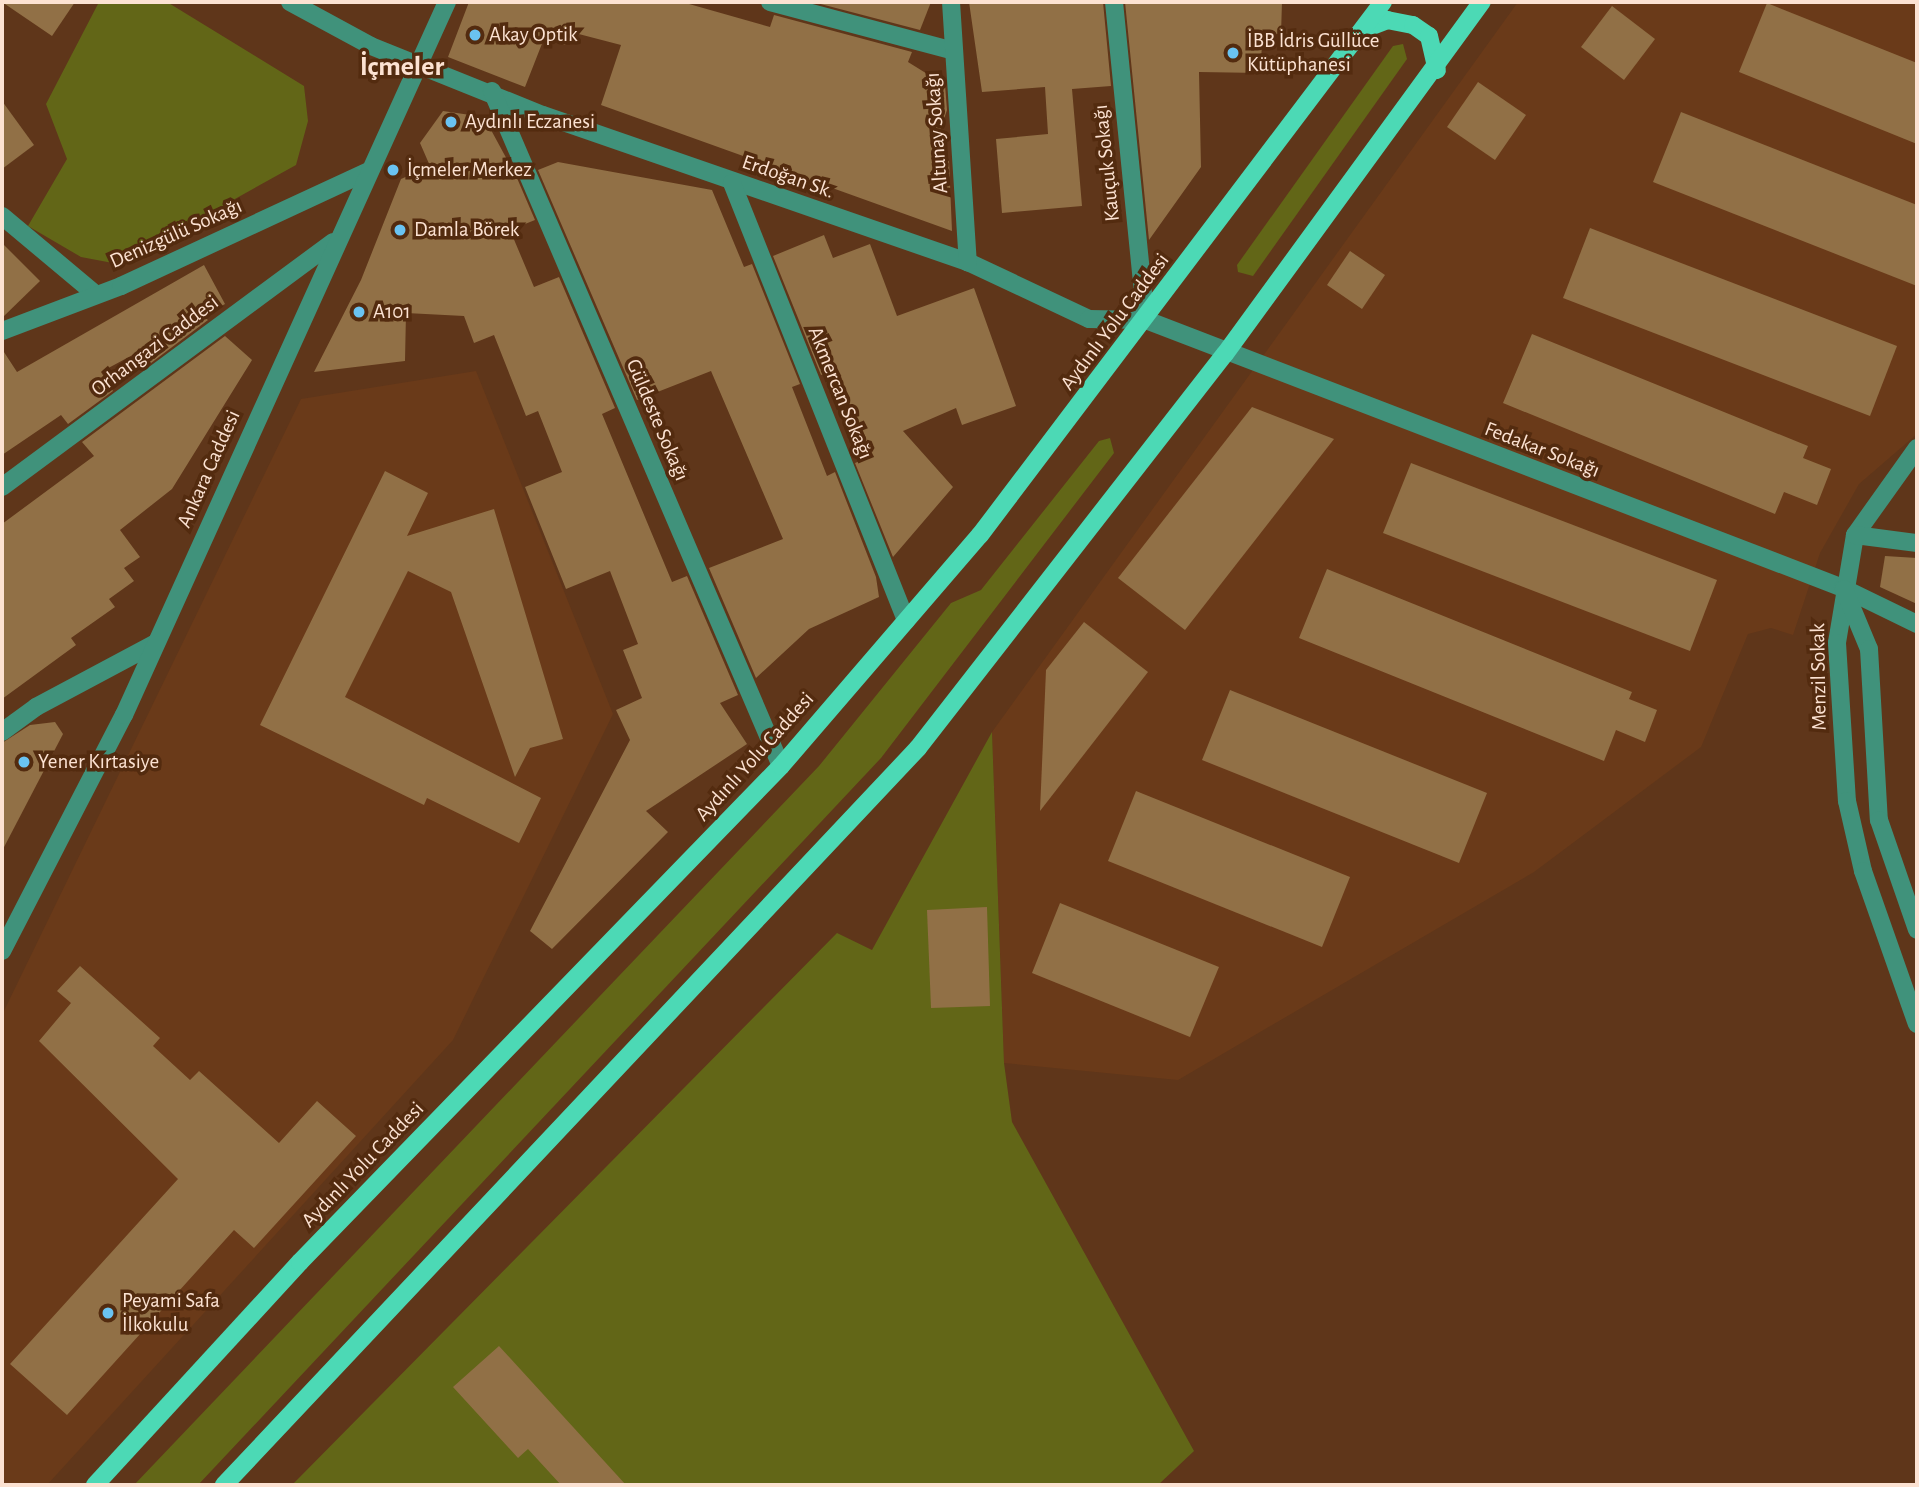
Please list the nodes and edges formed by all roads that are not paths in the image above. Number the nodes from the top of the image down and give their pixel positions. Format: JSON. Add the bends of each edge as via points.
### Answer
{"nodes":[{"id":1,"x":290,"y":2,"type":"edge"},
{"id":2,"x":447,"y":2,"type":"edge"},
{"id":3,"x":770,"y":2,"type":"edge"},
{"id":4,"x":951,"y":2,"type":"edge"},
{"id":5,"x":1114,"y":2,"type":"edge"},
{"id":6,"x":1383,"y":2,"type":"edge"},
{"id":7,"x":1482,"y":2,"type":"edge"},
{"id":8,"x":1362,"y":30,"type":"junction"},
{"id":9,"x":954,"y":51,"type":"junction"},
{"id":10,"x":417,"y":62,"type":"junction"},
{"id":11,"x":1437,"y":70,"type":"junction"},
{"id":12,"x":492,"y":91,"type":"junction"},
{"id":13,"x":367,"y":172,"type":"junction"},
{"id":14,"x":732,"y":183,"type":"junction"},
{"id":15,"x":2,"y":216,"type":"edge"},
{"id":16,"x":335,"y":240,"type":"junction"},
{"id":17,"x":968,"y":262,"type":"junction"},
{"id":18,"x":93,"y":292,"type":"junction"},
{"id":19,"x":1146,"y":320,"type":"junction"},
{"id":20,"x":2,"y":331,"type":"edge"},
{"id":21,"x":1225,"y":354,"type":"junction"},
{"id":22,"x":1917,"y":448,"type":"edge"},
{"id":23,"x":2,"y":486,"type":"edge"},
{"id":24,"x":1855,"y":535,"type":"junction"},
{"id":25,"x":1917,"y":543,"type":"edge"},
{"id":26,"x":1843,"y":588,"type":"junction"},
{"id":27,"x":906,"y":621,"type":"junction"},
{"id":28,"x":1917,"y":624,"type":"edge"},
{"id":29,"x":156,"y":643,"type":"junction"},
{"id":30,"x":2,"y":732,"type":"edge"},
{"id":31,"x":781,"y":766,"type":"junction"},
{"id":32,"x":1917,"y":930,"type":"edge"},
{"id":33,"x":2,"y":951,"type":"edge"},
{"id":34,"x":1917,"y":1024,"type":"edge"},
{"id":35,"x":95,"y":1485,"type":"edge"},
{"id":36,"x":224,"y":1485,"type":"edge"}],
"edges":[{"from":1,"to":10,"type":"street","name":"Erdoğan Sk.","via":[[371,46]]},
{"from":2,"to":10,"type":"street","name":"Ankara Caddesi"},
{"from":3,"to":9,"type":"street"},
{"from":4,"to":9,"type":"street","name":"Altunay Sokağı"},
{"from":5,"to":19,"type":"street","name":"Kauçuk Sokağı"},
{"from":6,"to":8,"type":"main road","name":"Aydınlı Yolu Caddesi"},
{"from":7,"to":11,"type":"main road"},
{"from":8,"to":11,"type":"main road","via":[[1387,20],[1413,24],[1429,36]]},
{"from":8,"to":19,"type":"main road","name":"Aydınlı Yolu Caddesi"},
{"from":9,"to":17,"type":"street","name":"Altunay Sokağı"},
{"from":10,"to":12,"type":"street","name":"Erdoğan Sk."},
{"from":10,"to":13,"type":"street","name":"Ankara Caddesi"},
{"from":11,"to":21,"type":"main road"},
{"from":12,"to":14,"type":"street","name":"Erdoğan Sk."},
{"from":12,"to":31,"type":"street","name":"Güldeste Sokağı"},
{"from":13,"to":16,"type":"street","name":"Ankara Caddesi"},
{"from":13,"to":18,"type":"street","name":"Denizgülü Sokağı","via":[[121,286]]},
{"from":14,"to":17,"type":"street","name":"Erdoğan Sk."},
{"from":14,"to":27,"type":"street","name":"Akmercan Sokağı"},
{"from":15,"to":18,"type":"street"},
{"from":16,"to":23,"type":"street","name":"Orhangazi Caddesi"},
{"from":16,"to":29,"type":"street","name":"Ankara Caddesi"},
{"from":17,"to":19,"type":"street","name":"Erdoğan Sk.","via":[[1088,319]]},
{"from":18,"to":20,"type":"street","name":"Denizgülü Sokağı"},
{"from":19,"to":21,"type":"street","name":"Fedakar Sokağı"},
{"from":19,"to":27,"type":"main road","name":"Aydınlı Yolu Caddesi"},
{"from":21,"to":26,"type":"street","name":"Fedakar Sokağı"},
{"from":21,"to":36,"type":"main road","via":[[918,748]]},
{"from":22,"to":24,"type":"street"},
{"from":24,"to":25,"type":"street"},
{"from":24,"to":26,"type":"street"},
{"from":26,"to":28,"type":"street","name":"Fedakar Sokağı"},
{"from":26,"to":32,"type":"street","name":"Menzil Sokak","via":[[1869,649],[1879,820]]},
{"from":26,"to":34,"type":"street","name":"Menzil Sokak","via":[[1837,643],[1847,801],[1863,871]]},
{"from":27,"to":31,"type":"main road","name":"Aydınlı Yolu Caddesi"},
{"from":29,"to":30,"type":"street","via":[[36,707]]},
{"from":29,"to":33,"type":"street","name":"Ankara Caddesi"},
{"from":31,"to":35,"type":"main road","name":"Aydınlı Yolu Caddesi","via":[[300,1262]]}]}
